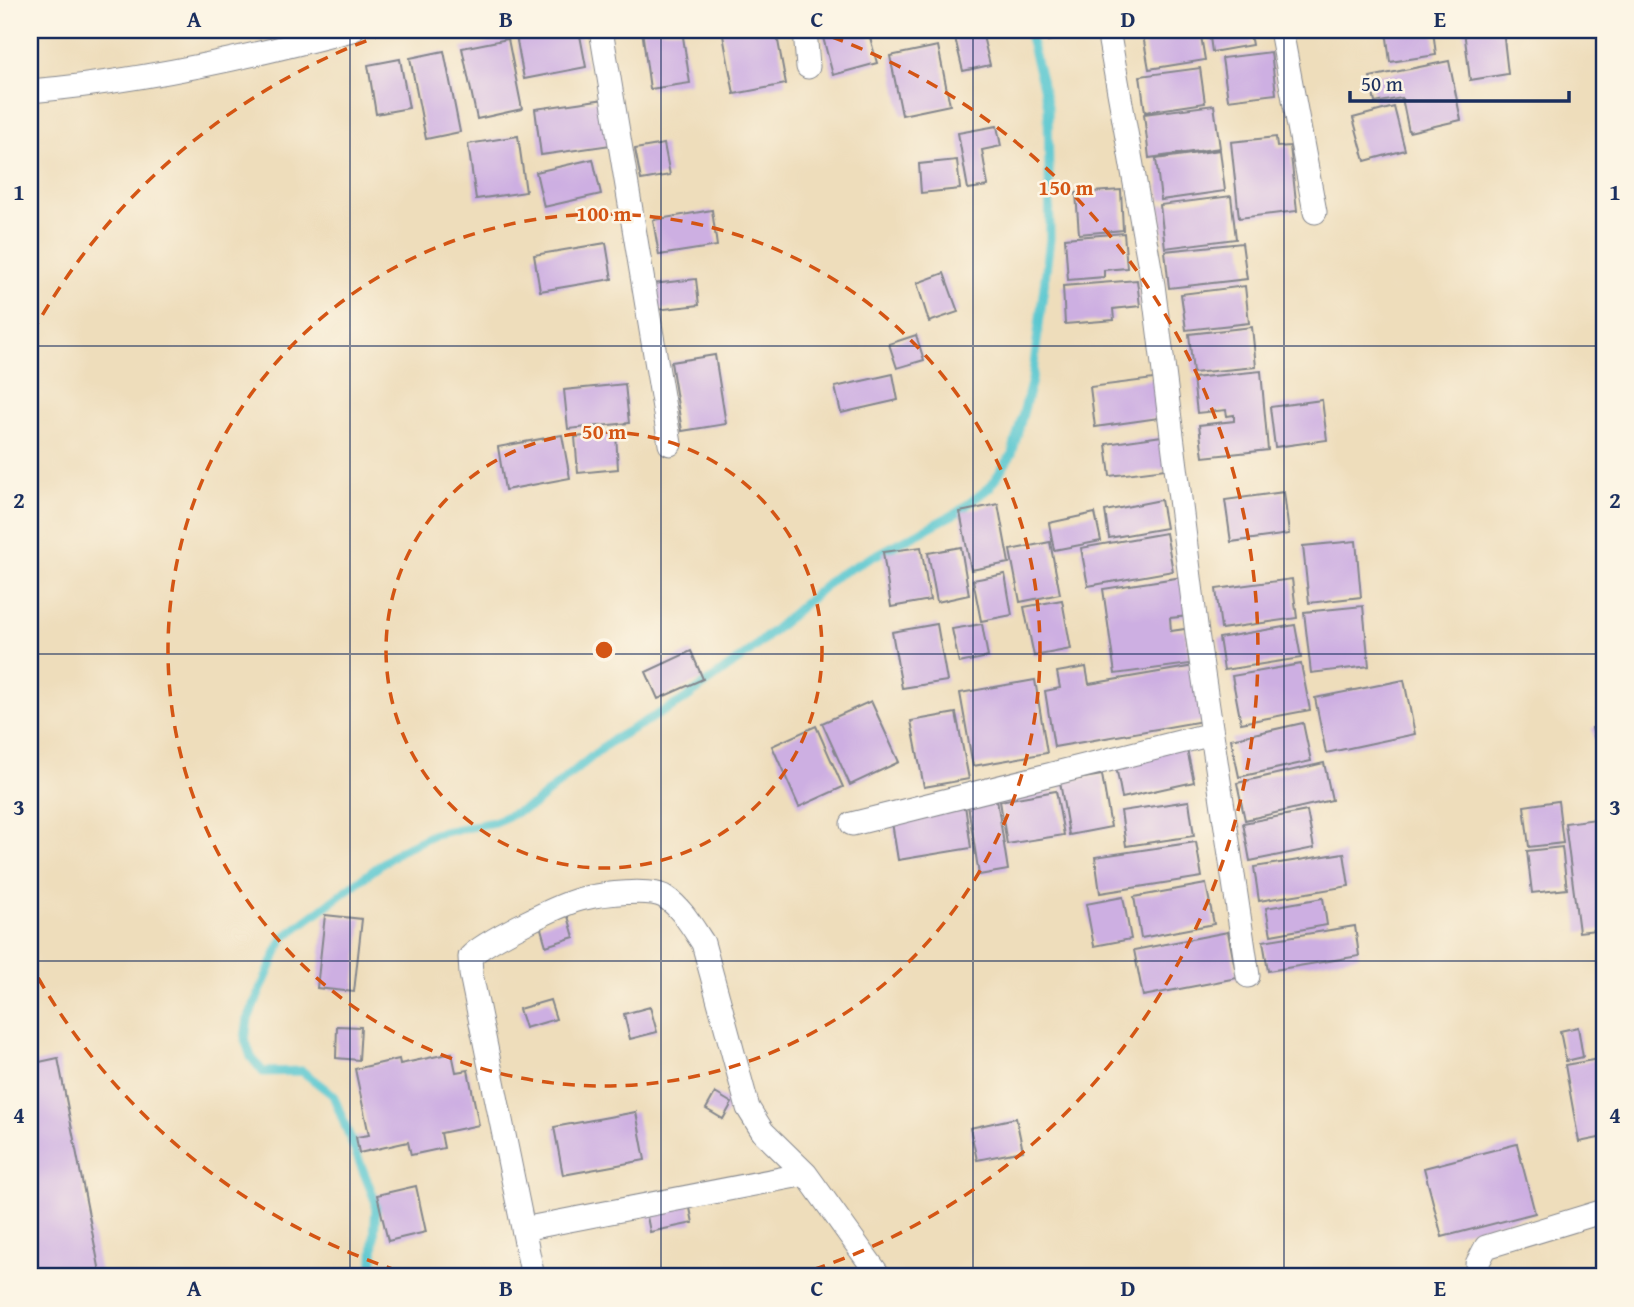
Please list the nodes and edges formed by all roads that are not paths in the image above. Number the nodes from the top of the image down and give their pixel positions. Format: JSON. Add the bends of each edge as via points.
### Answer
{"nodes":[{"id":1,"x":352,"y":30,"type":"edge"},
{"id":2,"x":601,"y":30,"type":"edge"},
{"id":3,"x":805,"y":30,"type":"edge"},
{"id":4,"x":1108,"y":30,"type":"edge"},
{"id":5,"x":1282,"y":30,"type":"edge"},
{"id":6,"x":808,"y":67,"type":"dead end"},
{"id":7,"x":30,"y":91,"type":"edge"},
{"id":8,"x":1315,"y":212,"type":"dead end"},
{"id":9,"x":670,"y":444,"type":"dead end"},
{"id":10,"x":1212,"y":734,"type":"junction"},
{"id":11,"x":852,"y":824,"type":"dead end"},
{"id":12,"x":1248,"y":976,"type":"dead end"},
{"id":13,"x":806,"y":1174,"type":"junction"},
{"id":14,"x":1604,"y":1211,"type":"edge"},
{"id":15,"x":523,"y":1229,"type":"junction"},
{"id":16,"x":534,"y":1277,"type":"edge"},
{"id":17,"x":880,"y":1277,"type":"edge"},
{"id":18,"x":1479,"y":1277,"type":"edge"}],
"edges":[{"from":1,"to":7,"type":"street","via":[[97,86]]},
{"from":2,"to":9,"type":"street"},
{"from":3,"to":6,"type":"street"},
{"from":4,"to":10,"type":"street","via":[[1153,285]]},
{"from":5,"to":8,"type":"street"},
{"from":10,"to":11,"type":"street"},
{"from":10,"to":12,"type":"street"},
{"from":13,"to":15,"type":"street"},
{"from":13,"to":15,"type":"street","via":[[763,1132],[748,1108],[703,943],[688,921],[665,896],[637,892],[582,898],[511,931],[470,957]]},
{"from":13,"to":17,"type":"street"},
{"from":14,"to":18,"type":"street","via":[[1486,1247],[1477,1264]]},
{"from":15,"to":16,"type":"street"}]}
